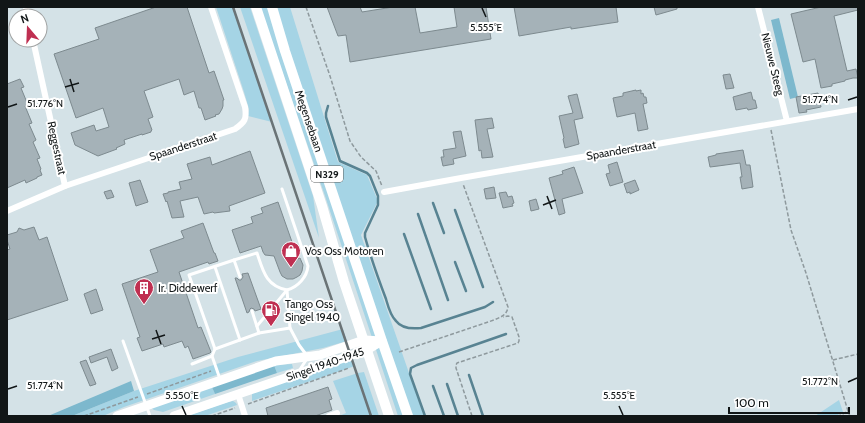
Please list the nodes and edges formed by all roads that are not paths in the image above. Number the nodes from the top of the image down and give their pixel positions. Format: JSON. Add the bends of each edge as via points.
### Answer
{"nodes":[{"id":1,"x":211,"y":7,"type":"edge"},
{"id":2,"x":256,"y":7,"type":"edge"},
{"id":3,"x":272,"y":7,"type":"edge"},
{"id":4,"x":758,"y":7,"type":"edge"},
{"id":5,"x":35,"y":48,"type":"edge"},
{"id":6,"x":858,"y":109,"type":"edge"},
{"id":7,"x":787,"y":121,"type":"junction"},
{"id":8,"x":65,"y":186,"type":"junction"},
{"id":9,"x":282,"y":189,"type":"dead end"},
{"id":10,"x":384,"y":192,"type":"road end"},
{"id":11,"x":7,"y":211,"type":"edge"},
{"id":12,"x":234,"y":260,"type":"junction"},
{"id":13,"x":215,"y":267,"type":"junction"},
{"id":14,"x":240,"y":277,"type":"dead end"},
{"id":15,"x":287,"y":290,"type":"junction"},
{"id":16,"x":252,"y":312,"type":"dead end"},
{"id":17,"x":256,"y":326,"type":"junction"},
{"id":18,"x":290,"y":328,"type":"junction"},
{"id":19,"x":259,"y":333,"type":"junction"},
{"id":20,"x":240,"y":340,"type":"junction"},
{"id":21,"x":364,"y":340,"type":"junction"},
{"id":22,"x":123,"y":341,"type":"dead end"},
{"id":23,"x":382,"y":341,"type":"junction"},
{"id":24,"x":215,"y":349,"type":"junction"},
{"id":25,"x":367,"y":350,"type":"junction"},
{"id":26,"x":212,"y":356,"type":"junction"},
{"id":27,"x":308,"y":357,"type":"junction"},
{"id":28,"x":192,"y":364,"type":"dead end"},
{"id":29,"x":296,"y":374,"type":"junction"},
{"id":30,"x":221,"y":380,"type":"junction"},
{"id":31,"x":238,"y":394,"type":"junction"},
{"id":32,"x":146,"y":406,"type":"junction"},
{"id":33,"x":337,"y":413,"type":"dead end"},
{"id":34,"x":118,"y":416,"type":"edge"},
{"id":35,"x":150,"y":416,"type":"edge"},
{"id":36,"x":174,"y":416,"type":"edge"},
{"id":37,"x":245,"y":416,"type":"edge"},
{"id":38,"x":329,"y":416,"type":"edge"},
{"id":39,"x":390,"y":416,"type":"edge"},
{"id":40,"x":408,"y":416,"type":"edge"}],
"edges":[{"from":1,"to":8,"type":"street","name":"Spaanderstraat","via":[[245,107],[246,116],[243,124],[235,129]]},
{"from":2,"to":21,"type":"main road","name":"Megensebaan","number":"N329"},
{"from":3,"to":23,"type":"main road","name":"Megensebaan","number":"N329"},
{"from":4,"to":7,"type":"street","name":"Nieuwe Steeg"},
{"from":5,"to":8,"type":"street","name":"Reggestraat"},
{"from":6,"to":7,"type":"street","name":"Spaanderstraat"},
{"from":7,"to":10,"type":"street","name":"Spaanderstraat"},
{"from":8,"to":11,"type":"street","name":"Spaanderstraat"},
{"from":9,"to":15,"type":"lane","via":[[308,266],[305,277],[294,288]]},
{"from":12,"to":13,"type":"lane"},
{"from":12,"to":14,"type":"lane"},
{"from":12,"to":15,"type":"lane","via":[[257,253],[269,281]]},
{"from":13,"to":20,"type":"lane"},
{"from":13,"to":24,"type":"lane","via":[[189,275]]},
{"from":15,"to":17,"type":"lane"},
{"from":15,"to":18,"type":"lane"},
{"from":16,"to":17,"type":"lane"},
{"from":17,"to":19,"type":"lane"},
{"from":18,"to":19,"type":"lane"},
{"from":18,"to":27,"type":"lane"},
{"from":19,"to":20,"type":"lane"},
{"from":20,"to":24,"type":"lane"},
{"from":21,"to":23,"type":"main road","name":"Singel 1940-1945"},
{"from":21,"to":25,"type":"main road","name":"Megensebaan","number":"N329"},
{"from":21,"to":27,"type":"main road","name":"Singel 1940-1945"},
{"from":22,"to":32,"type":"lane"},
{"from":23,"to":25,"type":"main road","name":"Singel 1940-1945"},
{"from":23,"to":40,"type":"main road","name":"Megensebaan","number":"N329"},
{"from":24,"to":26,"type":"lane"},
{"from":25,"to":29,"type":"main road","name":"Singel 1940-1945"},
{"from":25,"to":39,"type":"main road","name":"Megensebaan","number":"N329"},
{"from":26,"to":28,"type":"lane"},
{"from":26,"to":30,"type":"lane"},
{"from":27,"to":29,"type":"lane"},
{"from":27,"to":30,"type":"main road","name":"Singel 1940-1945","via":[[276,361]]},
{"from":29,"to":31,"type":"main road","name":"Singel 1940-1945"},
{"from":30,"to":32,"type":"main road","name":"Singel 1940-1945"},
{"from":31,"to":36,"type":"main road","name":"Singel 1940-1945"},
{"from":31,"to":37,"type":"street"},
{"from":32,"to":34,"type":"main road","name":"Singel 1940-1945"},
{"from":32,"to":35,"type":"lane"},
{"from":33,"to":38,"type":"street"}]}
